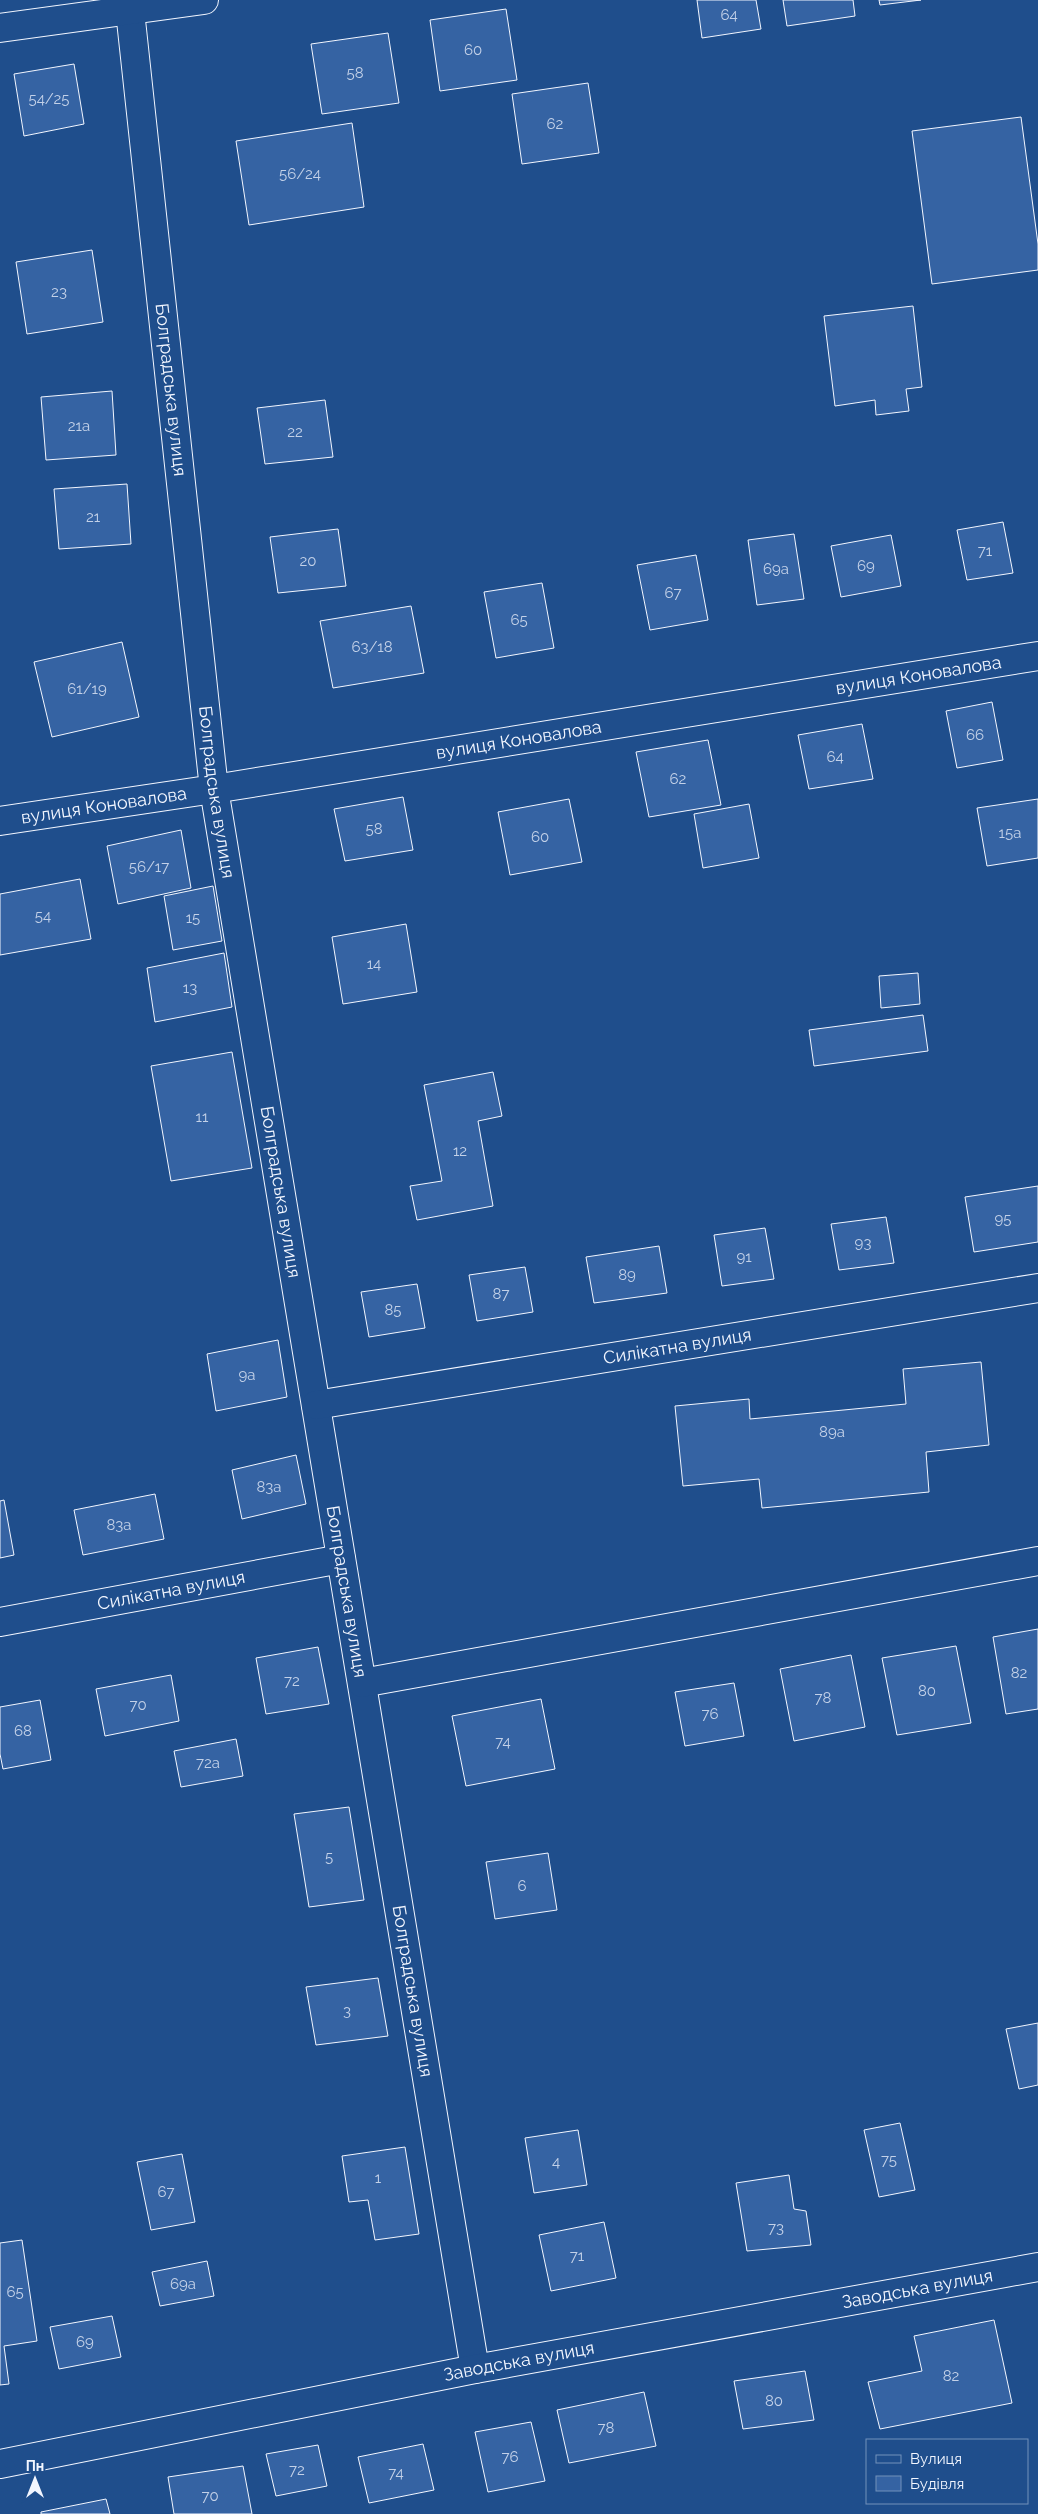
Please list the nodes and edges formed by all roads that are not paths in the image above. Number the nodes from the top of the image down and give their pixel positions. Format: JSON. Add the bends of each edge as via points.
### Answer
{"nodes":[{"id":1,"x":204,"y":0,"type":"edge"},
{"id":2,"x":130,"y":11,"type":"junction"},
{"id":3,"x":0,"y":28,"type":"edge"},
{"id":4,"x":1038,"y":656,"type":"edge"},
{"id":5,"x":214,"y":790,"type":"junction"},
{"id":6,"x":0,"y":821,"type":"edge"},
{"id":7,"x":1038,"y":1288,"type":"edge"},
{"id":8,"x":316,"y":1405,"type":"junction"},
{"id":9,"x":341,"y":1559,"type":"junction"},
{"id":10,"x":1038,"y":1561,"type":"edge"},
{"id":11,"x":0,"y":1622,"type":"edge"},
{"id":12,"x":362,"y":1683,"type":"junction"},
{"id":13,"x":1038,"y":2267,"type":"edge"},
{"id":14,"x":475,"y":2369,"type":"junction"},
{"id":15,"x":0,"y":2464,"type":"edge"}],
"edges":[{"from":1,"to":2,"type":"street"},
{"from":2,"to":3,"type":"street"},
{"from":2,"to":5,"type":"street","name":"Болградська вулиця"},
{"from":4,"to":5,"type":"street","name":"вулиця Коновалова"},
{"from":5,"to":6,"type":"street","name":"вулиця Коновалова"},
{"from":5,"to":8,"type":"street","name":"Болградська вулиця"},
{"from":7,"to":8,"type":"street","name":"Силікатна вулиця"},
{"from":8,"to":9,"type":"street","name":"Болградська вулиця"},
{"from":9,"to":11,"type":"street","name":"Силікатна вулиця"},
{"from":9,"to":12,"type":"street","name":"Болградська вулиця"},
{"from":10,"to":12,"type":"street"},
{"from":12,"to":14,"type":"street","name":"Болградська вулиця"},
{"from":13,"to":14,"type":"street","name":"Заводська вулиця"},
{"from":14,"to":15,"type":"street","name":"Заводська вулиця"}]}
